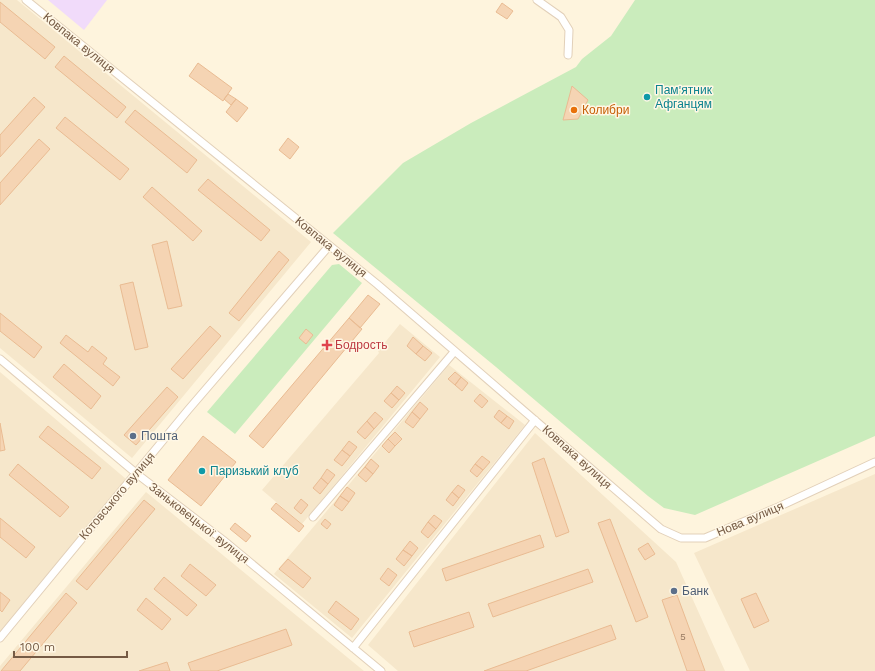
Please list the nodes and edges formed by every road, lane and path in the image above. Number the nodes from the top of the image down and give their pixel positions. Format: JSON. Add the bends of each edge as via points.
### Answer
{"nodes":[{"id":1,"x":26,"y":0,"type":"edge"},
{"id":2,"x":537,"y":0,"type":"edge"},
{"id":3,"x":568,"y":55,"type":"dead end"},
{"id":4,"x":329,"y":246,"type":"junction"},
{"id":5,"x":454,"y":352,"type":"junction"},
{"id":6,"x":0,"y":359,"type":"edge"},
{"id":7,"x":535,"y":420,"type":"junction"},
{"id":8,"x":875,"y":462,"type":"edge"},
{"id":9,"x":137,"y":474,"type":"junction"},
{"id":10,"x":628,"y":502,"type":"joint"},
{"id":11,"x":313,"y":517,"type":"dead end"},
{"id":12,"x":0,"y":638,"type":"edge"},
{"id":13,"x":353,"y":648,"type":"junction"},
{"id":14,"x":381,"y":671,"type":"edge"}],
"edges":[{"from":1,"to":4,"type":"street","name":"Ковпака вулиця"},
{"from":2,"to":3,"type":"street","via":[[562,17],[569,30]]},
{"from":4,"to":5,"type":"street","name":"Ковпака вулиця","via":[[377,284]]},
{"from":4,"to":9,"type":"street","name":"Котовського вулиця","via":[[188,410]]},
{"from":5,"to":7,"type":"street","name":"Ковпака вулиця"},
{"from":5,"to":11,"type":"street"},
{"from":6,"to":9,"type":"street","name":"Заньковецької вулиця"},
{"from":7,"to":10,"type":"street","name":"Ковпака вулиця"},
{"from":7,"to":13,"type":"street"},
{"from":8,"to":10,"type":"street","name":"Нова вулиця","via":[[705,538],[681,538],[661,529]]},
{"from":9,"to":12,"type":"street","name":"Котовського вулиця"},
{"from":9,"to":13,"type":"street","name":"Заньковецької вулиця","via":[[223,540]]},
{"from":13,"to":14,"type":"street","name":"Заньковецької вулиця"}]}
